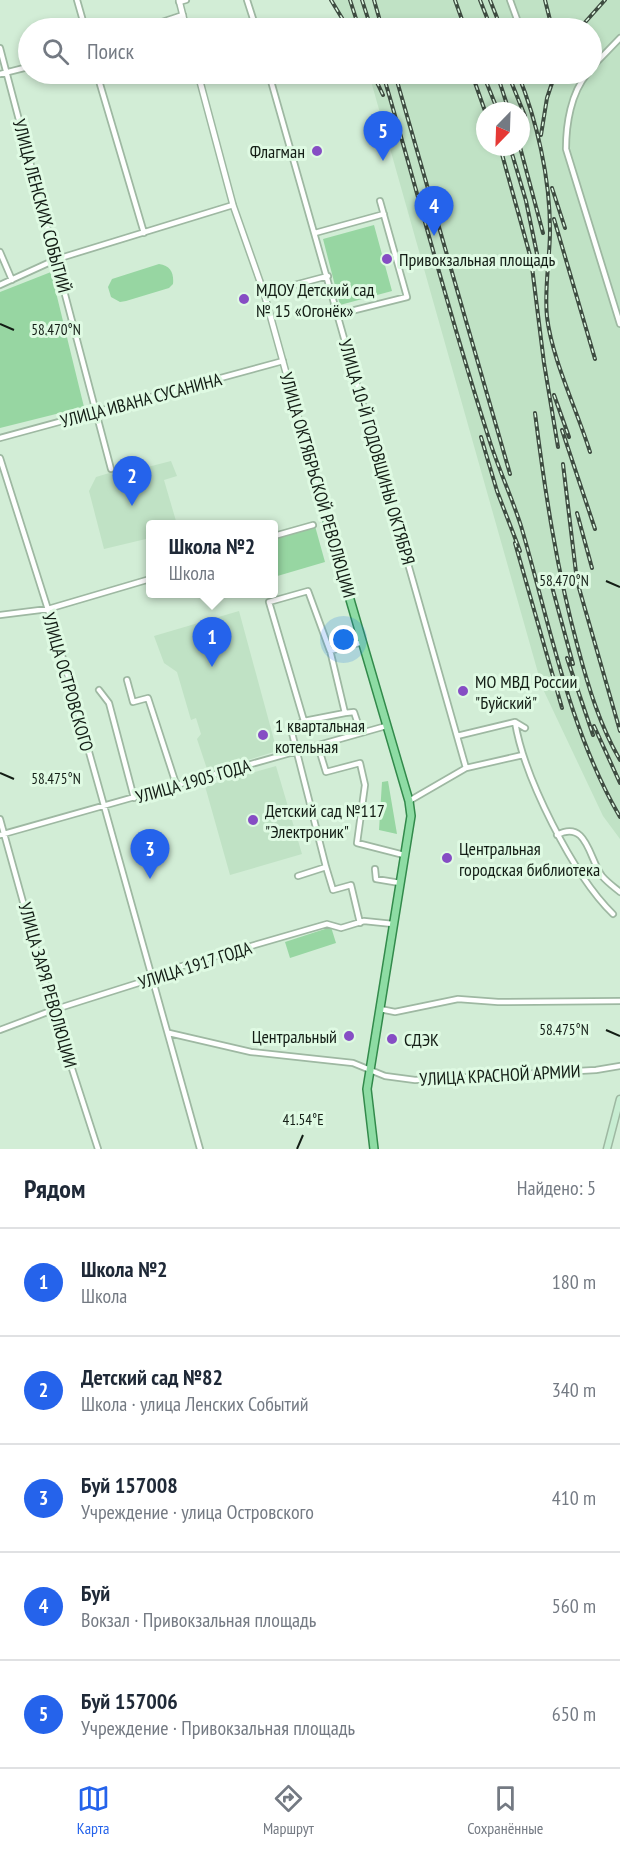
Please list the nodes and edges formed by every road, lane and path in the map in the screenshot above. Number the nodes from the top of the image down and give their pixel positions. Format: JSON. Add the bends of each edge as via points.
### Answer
{"nodes":[{"id":1,"x":77,"y":0,"type":"edge"},
{"id":2,"x":247,"y":0,"type":"edge"},
{"id":3,"x":510,"y":0,"type":"edge"},
{"id":4,"x":181,"y":1,"type":"edge"},
{"id":5,"x":183,"y":15,"type":"junction"},
{"id":6,"x":82,"y":18,"type":"edge"},
{"id":7,"x":174,"y":18,"type":"edge"},
{"id":8,"x":184,"y":18,"type":"edge"},
{"id":9,"x":253,"y":18,"type":"edge"},
{"id":10,"x":517,"y":18,"type":"edge"},
{"id":11,"x":620,"y":38,"type":"edge"},
{"id":12,"x":0,"y":48,"type":"edge"},
{"id":13,"x":602,"y":56,"type":"edge"},
{"id":14,"x":18,"y":70,"type":"edge"},
{"id":15,"x":6,"y":73,"type":"junction"},
{"id":16,"x":0,"y":74,"type":"edge"},
{"id":17,"x":100,"y":84,"type":"edge"},
{"id":18,"x":201,"y":84,"type":"edge"},
{"id":19,"x":272,"y":84,"type":"edge"},
{"id":20,"x":579,"y":84,"type":"edge"},
{"id":21,"x":380,"y":201,"type":"dead end"},
{"id":22,"x":233,"y":205,"type":"junction"},
{"id":23,"x":384,"y":214,"type":"junction"},
{"id":24,"x":144,"y":233,"type":"junction"},
{"id":25,"x":315,"y":233,"type":"junction"},
{"id":26,"x":0,"y":252,"type":"edge"},
{"id":27,"x":57,"y":259,"type":"junction"},
{"id":28,"x":328,"y":276,"type":"junction"},
{"id":29,"x":12,"y":280,"type":"junction"},
{"id":30,"x":0,"y":285,"type":"edge"},
{"id":31,"x":264,"y":293,"type":"junction"},
{"id":32,"x":339,"y":314,"type":"junction"},
{"id":33,"x":620,"y":324,"type":"edge"},
{"id":34,"x":283,"y":361,"type":"junction"},
{"id":35,"x":95,"y":412,"type":"junction"},
{"id":36,"x":0,"y":438,"type":"edge"},
{"id":37,"x":0,"y":458,"type":"edge"},
{"id":38,"x":111,"y":469,"type":"dead end"},
{"id":39,"x":327,"y":521,"type":"joint"},
{"id":40,"x":313,"y":525,"type":"dead end"},
{"id":41,"x":278,"y":535,"type":"edge"},
{"id":42,"x":146,"y":580,"type":"edge"},
{"id":43,"x":48,"y":609,"type":"junction"},
{"id":44,"x":0,"y":615,"type":"edge"},
{"id":45,"x":363,"y":642,"type":"junction"},
{"id":46,"x":330,"y":650,"type":"junction"},
{"id":47,"x":126,"y":680,"type":"dead end"},
{"id":48,"x":99,"y":690,"type":"dead end"},
{"id":49,"x":345,"y":713,"type":"junction"},
{"id":50,"x":304,"y":721,"type":"junction"},
{"id":51,"x":515,"y":722,"type":"junction"},
{"id":52,"x":386,"y":726,"type":"junction"},
{"id":53,"x":525,"y":728,"type":"dead end"},
{"id":54,"x":361,"y":733,"type":"junction"},
{"id":55,"x":457,"y":736,"type":"junction"},
{"id":56,"x":318,"y":746,"type":"junction"},
{"id":57,"x":296,"y":752,"type":"junction"},
{"id":58,"x":523,"y":755,"type":"junction"},
{"id":59,"x":466,"y":768,"type":"junction"},
{"id":60,"x":177,"y":787,"type":"junction"},
{"id":61,"x":134,"y":798,"type":"junction"},
{"id":62,"x":409,"y":801,"type":"junction"},
{"id":63,"x":104,"y":806,"type":"junction"},
{"id":64,"x":0,"y":819,"type":"edge"},
{"id":65,"x":2,"y":834,"type":"edge"},
{"id":66,"x":557,"y":835,"type":"junction"},
{"id":67,"x":404,"y":855,"type":"junction"},
{"id":68,"x":326,"y":867,"type":"junction"},
{"id":69,"x":375,"y":869,"type":"dead end"},
{"id":70,"x":298,"y":876,"type":"dead end"},
{"id":71,"x":400,"y":883,"type":"junction"},
{"id":72,"x":620,"y":892,"type":"edge"},
{"id":73,"x":613,"y":914,"type":"dead end"},
{"id":74,"x":360,"y":922,"type":"junction"},
{"id":75,"x":393,"y":924,"type":"junction"},
{"id":76,"x":151,"y":979,"type":"junction"},
{"id":77,"x":620,"y":1001,"type":"edge"},
{"id":78,"x":380,"y":1009,"type":"junction"},
{"id":79,"x":53,"y":1010,"type":"junction"},
{"id":80,"x":0,"y":1030,"type":"edge"},
{"id":81,"x":169,"y":1033,"type":"junction"},
{"id":82,"x":620,"y":1066,"type":"edge"},
{"id":83,"x":370,"y":1069,"type":"junction"},
{"id":84,"x":620,"y":1099,"type":"edge"},
{"id":85,"x":98,"y":1149,"type":"edge"},
{"id":86,"x":200,"y":1149,"type":"edge"},
{"id":87,"x":374,"y":1149,"type":"edge"},
{"id":88,"x":607,"y":1149,"type":"edge"}],
"edges":[{"from":1,"to":6,"type":"street"},
{"from":2,"to":9,"type":"street"},
{"from":3,"to":10,"type":"street"},
{"from":4,"to":5,"type":"street"},
{"from":5,"to":7,"type":"street"},
{"from":5,"to":8,"type":"street"},
{"from":11,"to":13,"type":"street"},
{"from":12,"to":15,"type":"street","name":"УЛИЦА ЛЕНСКИХ СОБЫТИЙ"},
{"from":14,"to":15,"type":"street"},
{"from":15,"to":16,"type":"street"},
{"from":15,"to":27,"type":"street","name":"УЛИЦА ЛЕНСКИХ СОБЫТИЙ"},
{"from":17,"to":24,"type":"street"},
{"from":18,"to":22,"type":"street","name":"УЛИЦА ОКТЯБРЬСКОЙ РЕВОЛЮЦИИ"},
{"from":19,"to":25,"type":"street","name":"УЛИЦА 10-Й ГОДОВЩИНЫ ОКТЯБРЯ"},
{"from":20,"to":33,"type":"street","via":[[568,119],[566,149]]},
{"from":21,"to":23,"type":"street"},
{"from":22,"to":24,"type":"street"},
{"from":22,"to":31,"type":"street","name":"УЛИЦА ОКТЯБРЬСКОЙ РЕВОЛЮЦИИ"},
{"from":23,"to":25,"type":"street"},
{"from":23,"to":32,"type":"street","via":[[407,297]]},
{"from":24,"to":27,"type":"street"},
{"from":25,"to":28,"type":"street","name":"УЛИЦА 10-Й ГОДОВЩИНЫ ОКТЯБРЯ"},
{"from":26,"to":29,"type":"street"},
{"from":27,"to":29,"type":"street"},
{"from":27,"to":35,"type":"street","name":"УЛИЦА ЛЕНСКИХ СОБЫТИЙ"},
{"from":28,"to":31,"type":"street"},
{"from":28,"to":32,"type":"street","name":"УЛИЦА 10-Й ГОДОВЩИНЫ ОКТЯБРЯ"},
{"from":29,"to":30,"type":"street"},
{"from":31,"to":34,"type":"street","name":"УЛИЦА ОКТЯБРЬСКОЙ РЕВОЛЮЦИИ"},
{"from":32,"to":55,"type":"street","name":"УЛИЦА 10-Й ГОДОВЩИНЫ ОКТЯБРЯ"},
{"from":34,"to":35,"type":"street","name":"УЛИЦА ИВАНА СУСАНИНА"},
{"from":34,"to":39,"type":"street","name":"УЛИЦА ОКТЯБРЬСКОЙ РЕВОЛЮЦИИ"},
{"from":35,"to":36,"type":"street","name":"УЛИЦА ИВАНА СУСАНИНА"},
{"from":35,"to":38,"type":"street","name":"УЛИЦА ЛЕНСКИХ СОБЫТИЙ"},
{"from":37,"to":43,"type":"street","name":"УЛИЦА ОСТРОВСКОГО"},
{"from":39,"to":45,"type":"main road","name":"УЛИЦА ОКТЯБРЬСКОЙ РЕВОЛЮЦИИ"},
{"from":40,"to":41,"type":"street"},
{"from":42,"to":43,"type":"street"},
{"from":43,"to":44,"type":"street"},
{"from":43,"to":63,"type":"street","name":"УЛИЦА ОСТРОВСКОГО"},
{"from":45,"to":46,"type":"street"},
{"from":45,"to":52,"type":"main road","name":"УЛИЦА ОКТЯБРЬСКОЙ РЕВОЛЮЦИИ"},
{"from":46,"to":49,"type":"street"},
{"from":46,"to":50,"type":"street","via":[[308,591],[269,602]]},
{"from":47,"to":60,"type":"street","via":[[133,702],[148,698]]},
{"from":48,"to":61,"type":"street","via":[[109,703]]},
{"from":49,"to":50,"type":"street"},
{"from":49,"to":54,"type":"street","via":[[354,712]]},
{"from":50,"to":57,"type":"street","via":[[291,729]]},
{"from":51,"to":53,"type":"street"},
{"from":51,"to":55,"type":"street"},
{"from":51,"to":58,"type":"street"},
{"from":52,"to":54,"type":"street","name":"УЛИЦА 1905 ГОДА"},
{"from":52,"to":62,"type":"main road","name":"УЛИЦА ОКТЯБРЬСКОЙ РЕВОЛЮЦИИ"},
{"from":54,"to":56,"type":"street","name":"УЛИЦА 1905 ГОДА"},
{"from":55,"to":59,"type":"street","name":"УЛИЦА 10-Й ГОДОВЩИНЫ ОКТЯБРЯ"},
{"from":56,"to":57,"type":"street","name":"УЛИЦА 1905 ГОДА"},
{"from":56,"to":67,"type":"street","via":[[326,772],[360,763],[365,785],[357,843]]},
{"from":57,"to":60,"type":"street","name":"УЛИЦА 1905 ГОДА"},
{"from":57,"to":68,"type":"street"},
{"from":58,"to":59,"type":"street"},
{"from":58,"to":66,"type":"street"},
{"from":59,"to":62,"type":"street"},
{"from":60,"to":61,"type":"street","name":"УЛИЦА 1905 ГОДА"},
{"from":61,"to":63,"type":"street","name":"УЛИЦА 1905 ГОДА"},
{"from":62,"to":67,"type":"main road","name":"УЛИЦА ОКТЯБРЬСКОЙ РЕВОЛЮЦИИ","via":[[411,816]]},
{"from":63,"to":65,"type":"street","name":"УЛИЦА 1905 ГОДА"},
{"from":63,"to":76,"type":"street","name":"УЛИЦА ОСТРОВСКОГО"},
{"from":64,"to":65,"type":"street","name":"УЛИЦА ЗАРЯ РЕВОЛЮЦИИ"},
{"from":65,"to":79,"type":"street","name":"УЛИЦА ЗАРЯ РЕВОЛЮЦИИ"},
{"from":66,"to":72,"type":"street","via":[[573,830],[586,843],[602,876]]},
{"from":66,"to":73,"type":"street"},
{"from":67,"to":71,"type":"main road","name":"УЛИЦА ОКТЯБРЬСКОЙ РЕВОЛЮЦИИ"},
{"from":68,"to":70,"type":"street"},
{"from":68,"to":74,"type":"street","via":[[333,890],[351,885]]},
{"from":69,"to":71,"type":"street","via":[[376,879]]},
{"from":71,"to":75,"type":"main road","name":"УЛИЦА ОКТЯБРЬСКОЙ РЕВОЛЮЦИИ"},
{"from":74,"to":75,"type":"street","name":"УЛИЦА 1917 ГОДА"},
{"from":74,"to":76,"type":"street","name":"УЛИЦА 1917 ГОДА","via":[[341,928],[327,924],[165,971]]},
{"from":75,"to":78,"type":"main road","name":"УЛИЦА ОКТЯБРЬСКОЙ РЕВОЛЮЦИИ"},
{"from":76,"to":79,"type":"street","name":"УЛИЦА 1917 ГОДА"},
{"from":76,"to":81,"type":"street","name":"УЛИЦА ОСТРОВСКОГО"},
{"from":77,"to":78,"type":"street","via":[[458,999],[395,1012]]},
{"from":78,"to":83,"type":"main road","name":"УЛИЦА ОКТЯБРЬСКОЙ РЕВОЛЮЦИИ"},
{"from":79,"to":80,"type":"street","name":"УЛИЦА 1917 ГОДА"},
{"from":79,"to":85,"type":"street","name":"УЛИЦА ЗАРЯ РЕВОЛЮЦИИ"},
{"from":81,"to":83,"type":"street","name":"УЛИЦА КРАСНОЙ АРМИИ","via":[[251,1052],[353,1063]]},
{"from":81,"to":86,"type":"street","name":"УЛИЦА ОСТРОВСКОГО"},
{"from":82,"to":83,"type":"street","name":"УЛИЦА КРАСНОЙ АРМИИ","via":[[415,1080],[385,1076]]},
{"from":83,"to":87,"type":"main road","name":"УЛИЦА ОКТЯБРЬСКОЙ РЕВОЛЮЦИИ","via":[[367,1106]]},
{"from":84,"to":88,"type":"main road"}]}
